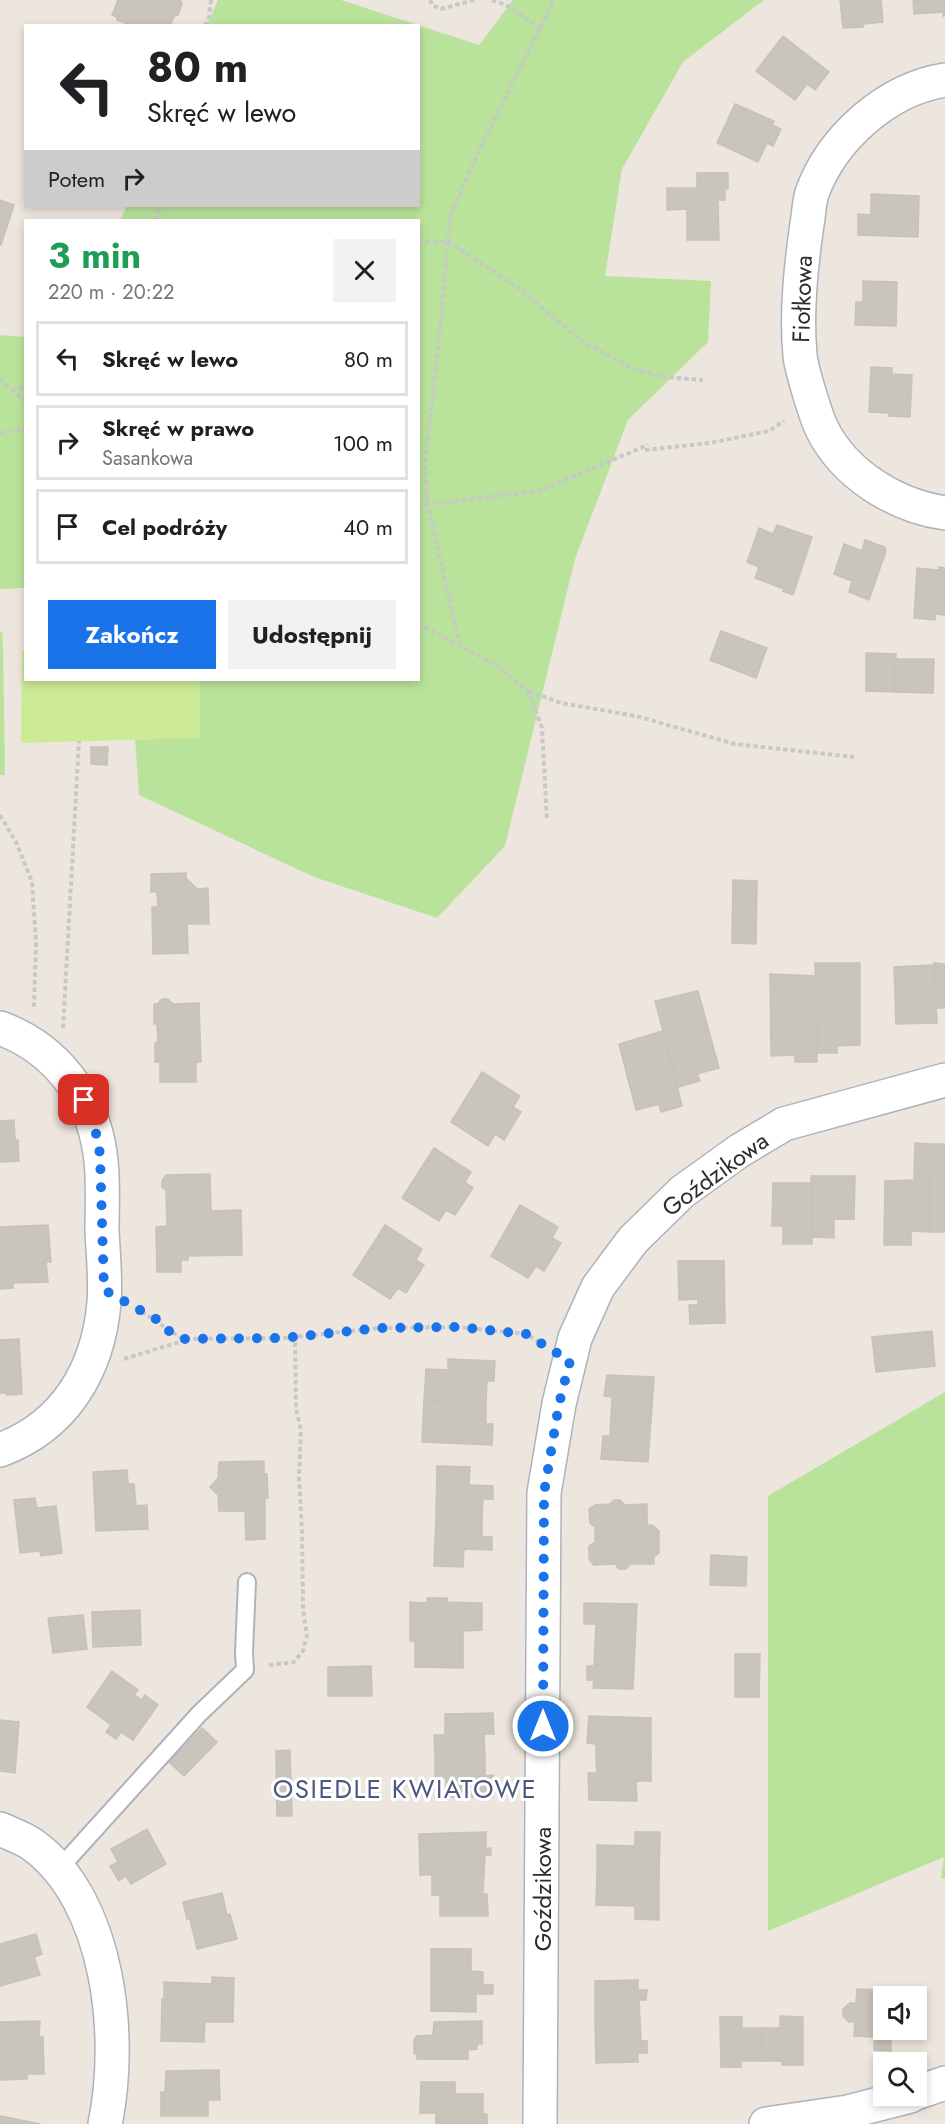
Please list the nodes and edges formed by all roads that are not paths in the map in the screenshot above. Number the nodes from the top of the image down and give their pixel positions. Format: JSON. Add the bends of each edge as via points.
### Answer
{"nodes":[{"id":1,"x":945,"y":80,"type":"edge"},
{"id":2,"x":945,"y":513,"type":"edge"},
{"id":3,"x":0,"y":1028,"type":"edge"},
{"id":4,"x":945,"y":1080,"type":"edge"},
{"id":5,"x":0,"y":1450,"type":"edge"},
{"id":6,"x":247,"y":1582,"type":"dead end"},
{"id":7,"x":0,"y":1829,"type":"edge"},
{"id":8,"x":58,"y":1870,"type":"junction"},
{"id":9,"x":945,"y":2083,"type":"edge"},
{"id":10,"x":927,"y":2089,"type":"edge"},
{"id":11,"x":873,"y":2106,"type":"edge"},
{"id":12,"x":105,"y":2124,"type":"edge"},
{"id":13,"x":540,"y":2124,"type":"edge"},
{"id":14,"x":766,"y":2124,"type":"edge"}],
"edges":[{"from":1,"to":2,"type":"street","name":"Fiołkowa","via":[[902,94],[868,115],[847,135],[830,160],[812,194],[799,306],[800,357],[822,429],[842,458],[888,495]]},
{"from":3,"to":5,"type":"street","via":[[32,1044],[61,1068],[84,1100],[94,1123],[100,1154],[105,1300],[100,1337],[90,1367],[74,1394],[30,1436]]},
{"from":4,"to":13,"type":"street","name":"Goździkowa","via":[[784,1124],[739,1151],[682,1192],[633,1240],[598,1287],[576,1338],[559,1404],[544,1493]]},
{"from":6,"to":8,"type":"lane","via":[[245,1669],[199,1714]]},
{"from":7,"to":8,"type":"street","via":[[32,1844]]},
{"from":8,"to":12,"type":"street","via":[[74,1889],[93,1929],[108,1990],[112,2073]]},
{"from":9,"to":10,"type":"street"},
{"from":11,"to":14,"type":"street"}]}
